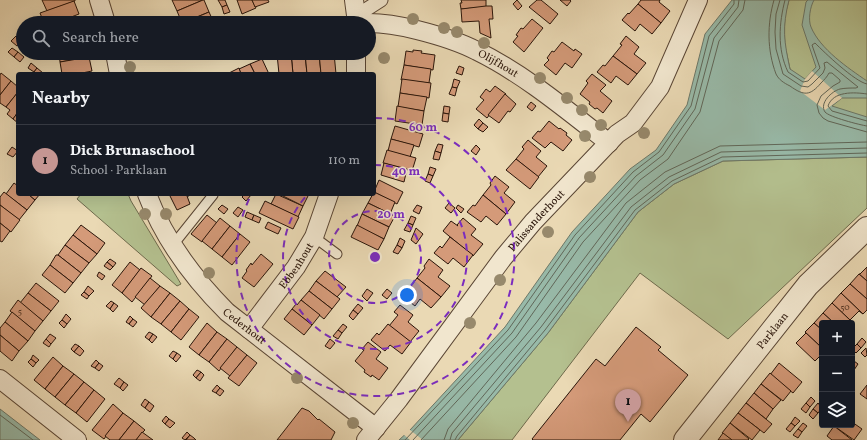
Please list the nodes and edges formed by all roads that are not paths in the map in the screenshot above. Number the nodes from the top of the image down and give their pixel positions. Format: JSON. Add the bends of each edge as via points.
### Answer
{"nodes":[{"id":1,"x":99,"y":0,"type":"edge"},
{"id":2,"x":381,"y":0,"type":"edge"},
{"id":3,"x":698,"y":0,"type":"edge"},
{"id":4,"x":359,"y":15,"type":"edge"},
{"id":5,"x":104,"y":16,"type":"edge"},
{"id":6,"x":376,"y":20,"type":"edge"},
{"id":7,"x":116,"y":60,"type":"edge"},
{"id":8,"x":356,"y":60,"type":"edge"},
{"id":9,"x":119,"y":72,"type":"edge"},
{"id":10,"x":356,"y":72,"type":"edge"},
{"id":11,"x":609,"y":143,"type":"junction"},
{"id":12,"x":148,"y":196,"type":"edge"},
{"id":13,"x":212,"y":196,"type":"edge"},
{"id":14,"x":328,"y":196,"type":"edge"},
{"id":15,"x":867,"y":228,"type":"edge"},
{"id":16,"x":314,"y":237,"type":"junction"},
{"id":17,"x":173,"y":245,"type":"junction"},
{"id":18,"x":337,"y":254,"type":"dead end"},
{"id":19,"x":249,"y":329,"type":"junction"},
{"id":20,"x":0,"y":379,"type":"edge"},
{"id":21,"x":371,"y":434,"type":"edge"},
{"id":22,"x":77,"y":440,"type":"edge"},
{"id":23,"x":685,"y":440,"type":"edge"}],
"edges":[{"from":1,"to":5,"type":"street"},
{"from":2,"to":4,"type":"street"},
{"from":3,"to":11,"type":"street","name":"Palissanderhout","via":[[660,87],[633,123]]},
{"from":6,"to":11,"type":"street","name":"Olijfhout","via":[[436,35],[477,51],[555,101]]},
{"from":7,"to":9,"type":"street"},
{"from":8,"to":10,"type":"street"},
{"from":11,"to":21,"type":"street","name":"Palissanderhout","via":[[533,222],[503,258]]},
{"from":12,"to":17,"type":"street","name":"Cederhout"},
{"from":13,"to":17,"type":"lane"},
{"from":14,"to":16,"type":"street","name":"Ebbenhout"},
{"from":15,"to":23,"type":"street","name":"Parklaan","via":[[808,285]]},
{"from":16,"to":18,"type":"lane"},
{"from":16,"to":19,"type":"street","name":"Ebbenhout","via":[[296,267]]},
{"from":17,"to":19,"type":"street","name":"Cederhout","via":[[206,291]]},
{"from":19,"to":21,"type":"street","name":"Cederhout"},
{"from":20,"to":22,"type":"street"}]}
